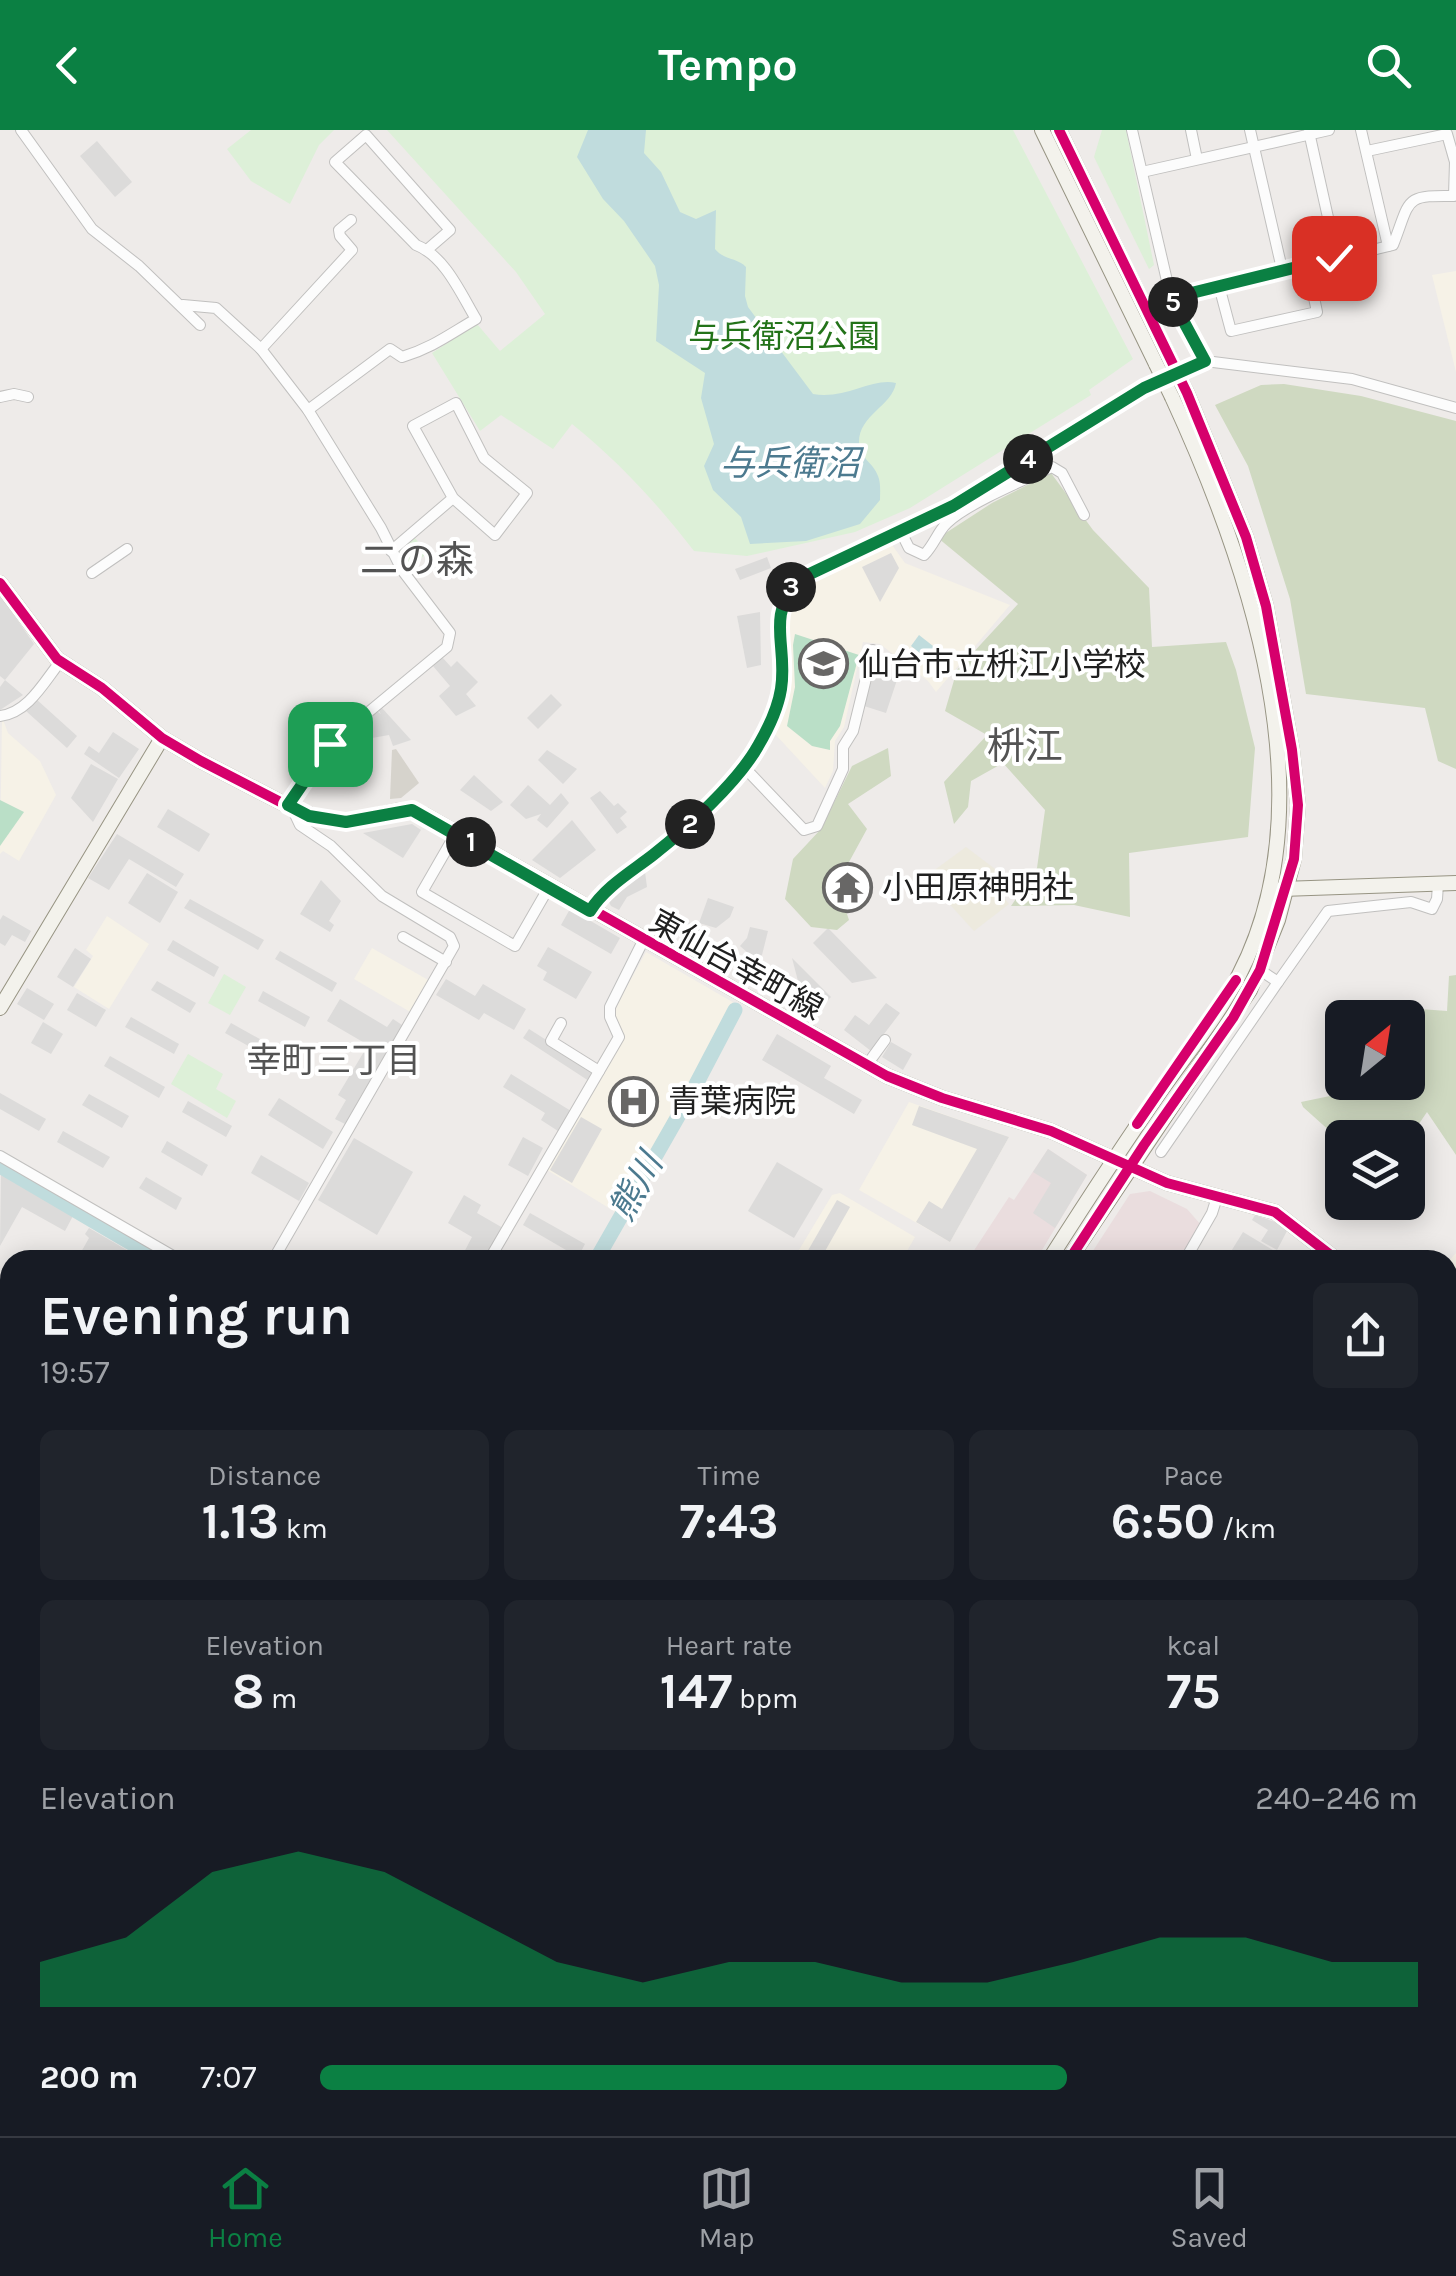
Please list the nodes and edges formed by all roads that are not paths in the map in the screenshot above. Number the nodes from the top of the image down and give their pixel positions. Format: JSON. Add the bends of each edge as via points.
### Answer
{"nodes":[{"id":1,"x":21,"y":130,"type":"edge"},
{"id":2,"x":1042,"y":130,"type":"edge"},
{"id":3,"x":1058,"y":130,"type":"edge"},
{"id":4,"x":1132,"y":130,"type":"edge"},
{"id":5,"x":1191,"y":130,"type":"edge"},
{"id":6,"x":1250,"y":130,"type":"edge"},
{"id":7,"x":1328,"y":130,"type":"edge"},
{"id":8,"x":1361,"y":130,"type":"edge"},
{"id":9,"x":364,"y":132,"type":"edge"},
{"id":10,"x":1309,"y":132,"type":"edge"},
{"id":11,"x":1254,"y":146,"type":"junction"},
{"id":12,"x":1367,"y":151,"type":"junction"},
{"id":13,"x":1197,"y":159,"type":"junction"},
{"id":14,"x":1142,"y":172,"type":"junction"},
{"id":15,"x":350,"y":220,"type":"dead end"},
{"id":16,"x":450,"y":230,"type":"junction"},
{"id":17,"x":461,"y":240,"type":"dead end"},
{"id":18,"x":1388,"y":246,"type":"junction"},
{"id":19,"x":428,"y":249,"type":"junction"},
{"id":20,"x":1338,"y":258,"type":"junction"},
{"id":21,"x":1307,"y":264,"type":"junction"},
{"id":22,"x":1282,"y":269,"type":"junction"},
{"id":23,"x":1219,"y":286,"type":"junction"},
{"id":24,"x":1171,"y":298,"type":"junction"},
{"id":25,"x":183,"y":306,"type":"junction"},
{"id":26,"x":200,"y":325,"type":"dead end"},
{"id":27,"x":260,"y":348,"type":"junction"},
{"id":28,"x":1162,"y":360,"type":"junction"},
{"id":29,"x":1205,"y":361,"type":"junction"},
{"id":30,"x":1179,"y":395,"type":"junction"},
{"id":31,"x":0,"y":397,"type":"edge"},
{"id":32,"x":28,"y":397,"type":"dead end"},
{"id":33,"x":1456,"y":408,"type":"edge"},
{"id":34,"x":308,"y":410,"type":"junction"},
{"id":35,"x":452,"y":498,"type":"junction"},
{"id":36,"x":1084,"y":515,"type":"dead end"},
{"id":37,"x":900,"y":530,"type":"junction"},
{"id":38,"x":127,"y":548,"type":"dead end"},
{"id":39,"x":391,"y":551,"type":"junction"},
{"id":40,"x":92,"y":573,"type":"dead end"},
{"id":41,"x":0,"y":583,"type":"edge"},
{"id":42,"x":873,"y":650,"type":"dead end"},
{"id":43,"x":60,"y":662,"type":"junction"},
{"id":44,"x":0,"y":716,"type":"edge"},
{"id":45,"x":162,"y":738,"type":"junction"},
{"id":46,"x":743,"y":766,"type":"junction"},
{"id":47,"x":290,"y":806,"type":"junction"},
{"id":48,"x":456,"y":833,"type":"junction"},
{"id":49,"x":1456,"y":883,"type":"edge"},
{"id":50,"x":1438,"y":884,"type":"junction"},
{"id":51,"x":549,"y":887,"type":"junction"},
{"id":52,"x":1268,"y":889,"type":"junction"},
{"id":53,"x":1286,"y":889,"type":"junction"},
{"id":54,"x":590,"y":911,"type":"junction"},
{"id":55,"x":403,"y":937,"type":"dead end"},
{"id":56,"x":643,"y":941,"type":"junction"},
{"id":57,"x":446,"y":962,"type":"junction"},
{"id":58,"x":1260,"y":970,"type":"junction"},
{"id":59,"x":1278,"y":982,"type":"junction"},
{"id":60,"x":4,"y":990,"type":"edge"},
{"id":61,"x":0,"y":1008,"type":"edge"},
{"id":62,"x":562,"y":1023,"type":"dead end"},
{"id":63,"x":885,"y":1040,"type":"dead end"},
{"id":64,"x":866,"y":1066,"type":"junction"},
{"id":65,"x":600,"y":1071,"type":"junction"},
{"id":66,"x":1161,"y":1152,"type":"dead end"},
{"id":67,"x":0,"y":1156,"type":"edge"},
{"id":68,"x":1114,"y":1159,"type":"junction"},
{"id":69,"x":1130,"y":1166,"type":"junction"},
{"id":70,"x":1217,"y":1197,"type":"junction"},
{"id":71,"x":163,"y":1250,"type":"edge"},
{"id":72,"x":279,"y":1250,"type":"edge"},
{"id":73,"x":496,"y":1250,"type":"edge"},
{"id":74,"x":1055,"y":1250,"type":"edge"},
{"id":75,"x":1075,"y":1250,"type":"edge"},
{"id":76,"x":1192,"y":1250,"type":"edge"},
{"id":77,"x":1325,"y":1250,"type":"edge"}],
"edges":[{"from":1,"to":25,"type":"street","via":[[92,229]]},
{"from":2,"to":28,"type":"street"},
{"from":3,"to":28,"type":"street"},
{"from":4,"to":14,"type":"street"},
{"from":5,"to":13,"type":"street"},
{"from":6,"to":11,"type":"street"},
{"from":7,"to":10,"type":"street"},
{"from":8,"to":12,"type":"street"},
{"from":9,"to":16,"type":"street"},
{"from":9,"to":19,"type":"street","via":[[335,162],[416,245]]},
{"from":10,"to":11,"type":"street"},
{"from":10,"to":20,"type":"street"},
{"from":11,"to":13,"type":"street"},
{"from":11,"to":22,"type":"street"},
{"from":12,"to":18,"type":"street"},
{"from":12,"to":18,"type":"street","via":[[1447,134],[1455,162],[1454,196],[1417,195]]},
{"from":13,"to":14,"type":"street"},
{"from":14,"to":24,"type":"street"},
{"from":15,"to":27,"type":"street","via":[[339,230],[352,250]]},
{"from":16,"to":17,"type":"street"},
{"from":16,"to":19,"type":"street"},
{"from":18,"to":20,"type":"street"},
{"from":19,"to":34,"type":"street","via":[[476,319],[420,352],[402,357],[390,349]]},
{"from":20,"to":21,"type":"street"},
{"from":21,"to":22,"type":"street"},
{"from":21,"to":23,"type":"street","via":[[1317,312],[1231,330]]},
{"from":22,"to":23,"type":"street"},
{"from":23,"to":24,"type":"street"},
{"from":24,"to":29,"type":"street"},
{"from":25,"to":26,"type":"street"},
{"from":25,"to":27,"type":"street","via":[[216,308]]},
{"from":27,"to":34,"type":"street"},
{"from":28,"to":30,"type":"street","bridge":true},
{"from":29,"to":33,"type":"street","via":[[1352,379]]},
{"from":29,"to":37,"type":"street","via":[[1144,388],[953,506]]},
{"from":30,"to":52,"type":"street","via":[[1242,576],[1275,731],[1279,799]]},
{"from":30,"to":53,"type":"street","via":[[1240,522],[1266,606],[1298,805]]},
{"from":31,"to":32,"type":"street"},
{"from":34,"to":39,"type":"street"},
{"from":35,"to":35,"type":"street","via":[[413,426],[456,403],[484,458],[527,493],[495,535]]},
{"from":35,"to":39,"type":"street"},
{"from":36,"to":37,"type":"street","via":[[1052,467],[946,523],[924,555],[909,548]]},
{"from":37,"to":46,"type":"street","via":[[807,573],[791,588],[778,619],[781,692]]},
{"from":38,"to":40,"type":"street"},
{"from":39,"to":47,"type":"street","via":[[450,633],[447,647],[330,744]]},
{"from":41,"to":43,"type":"street","name":"東仙台幸町線"},
{"from":42,"to":46,"type":"street","via":[[853,731],[842,746],[843,769],[817,826],[804,830]]},
{"from":43,"to":44,"type":"street","via":[[26,704]]},
{"from":43,"to":45,"type":"street","name":"東仙台幸町線"},
{"from":45,"to":47,"type":"street","name":"東仙台幸町線"},
{"from":45,"to":60,"type":"street"},
{"from":46,"to":54,"type":"street","via":[[678,835]]},
{"from":47,"to":48,"type":"street","name":"東仙台幸町線","via":[[346,822],[412,810]]},
{"from":47,"to":57,"type":"street","via":[[300,825],[382,896],[450,937],[454,946]]},
{"from":48,"to":51,"type":"street","name":"東仙台幸町線"},
{"from":48,"to":51,"type":"street","via":[[422,892],[515,946]]},
{"from":49,"to":50,"type":"street"},
{"from":50,"to":53,"type":"street"},
{"from":50,"to":59,"type":"street","via":[[1432,909],[1411,902],[1328,910]]},
{"from":51,"to":54,"type":"street","name":"東仙台幸町線"},
{"from":52,"to":53,"type":"street"},
{"from":52,"to":68,"type":"street","via":[[1239,976]]},
{"from":53,"to":58,"type":"street"},
{"from":54,"to":56,"type":"street","name":"東仙台幸町線"},
{"from":55,"to":57,"type":"street"},
{"from":56,"to":64,"type":"street","name":"東仙台幸町線"},
{"from":56,"to":65,"type":"street","via":[[610,1008],[619,1036]]},
{"from":57,"to":72,"type":"street"},
{"from":58,"to":59,"type":"street"},
{"from":58,"to":69,"type":"street"},
{"from":59,"to":66,"type":"street"},
{"from":60,"to":61,"type":"street"},
{"from":62,"to":65,"type":"street","via":[[551,1040]]},
{"from":63,"to":64,"type":"street"},
{"from":64,"to":68,"type":"street","name":"東仙台幸町線"},
{"from":65,"to":73,"type":"street"},
{"from":67,"to":71,"type":"street"},
{"from":68,"to":69,"type":"street","name":"東仙台幸町線"},
{"from":68,"to":74,"type":"street"},
{"from":69,"to":70,"type":"street","name":"東仙台幸町線"},
{"from":69,"to":75,"type":"street"},
{"from":70,"to":76,"type":"street"},
{"from":70,"to":77,"type":"street","name":"東仙台幸町線","via":[[1275,1212]]}]}
